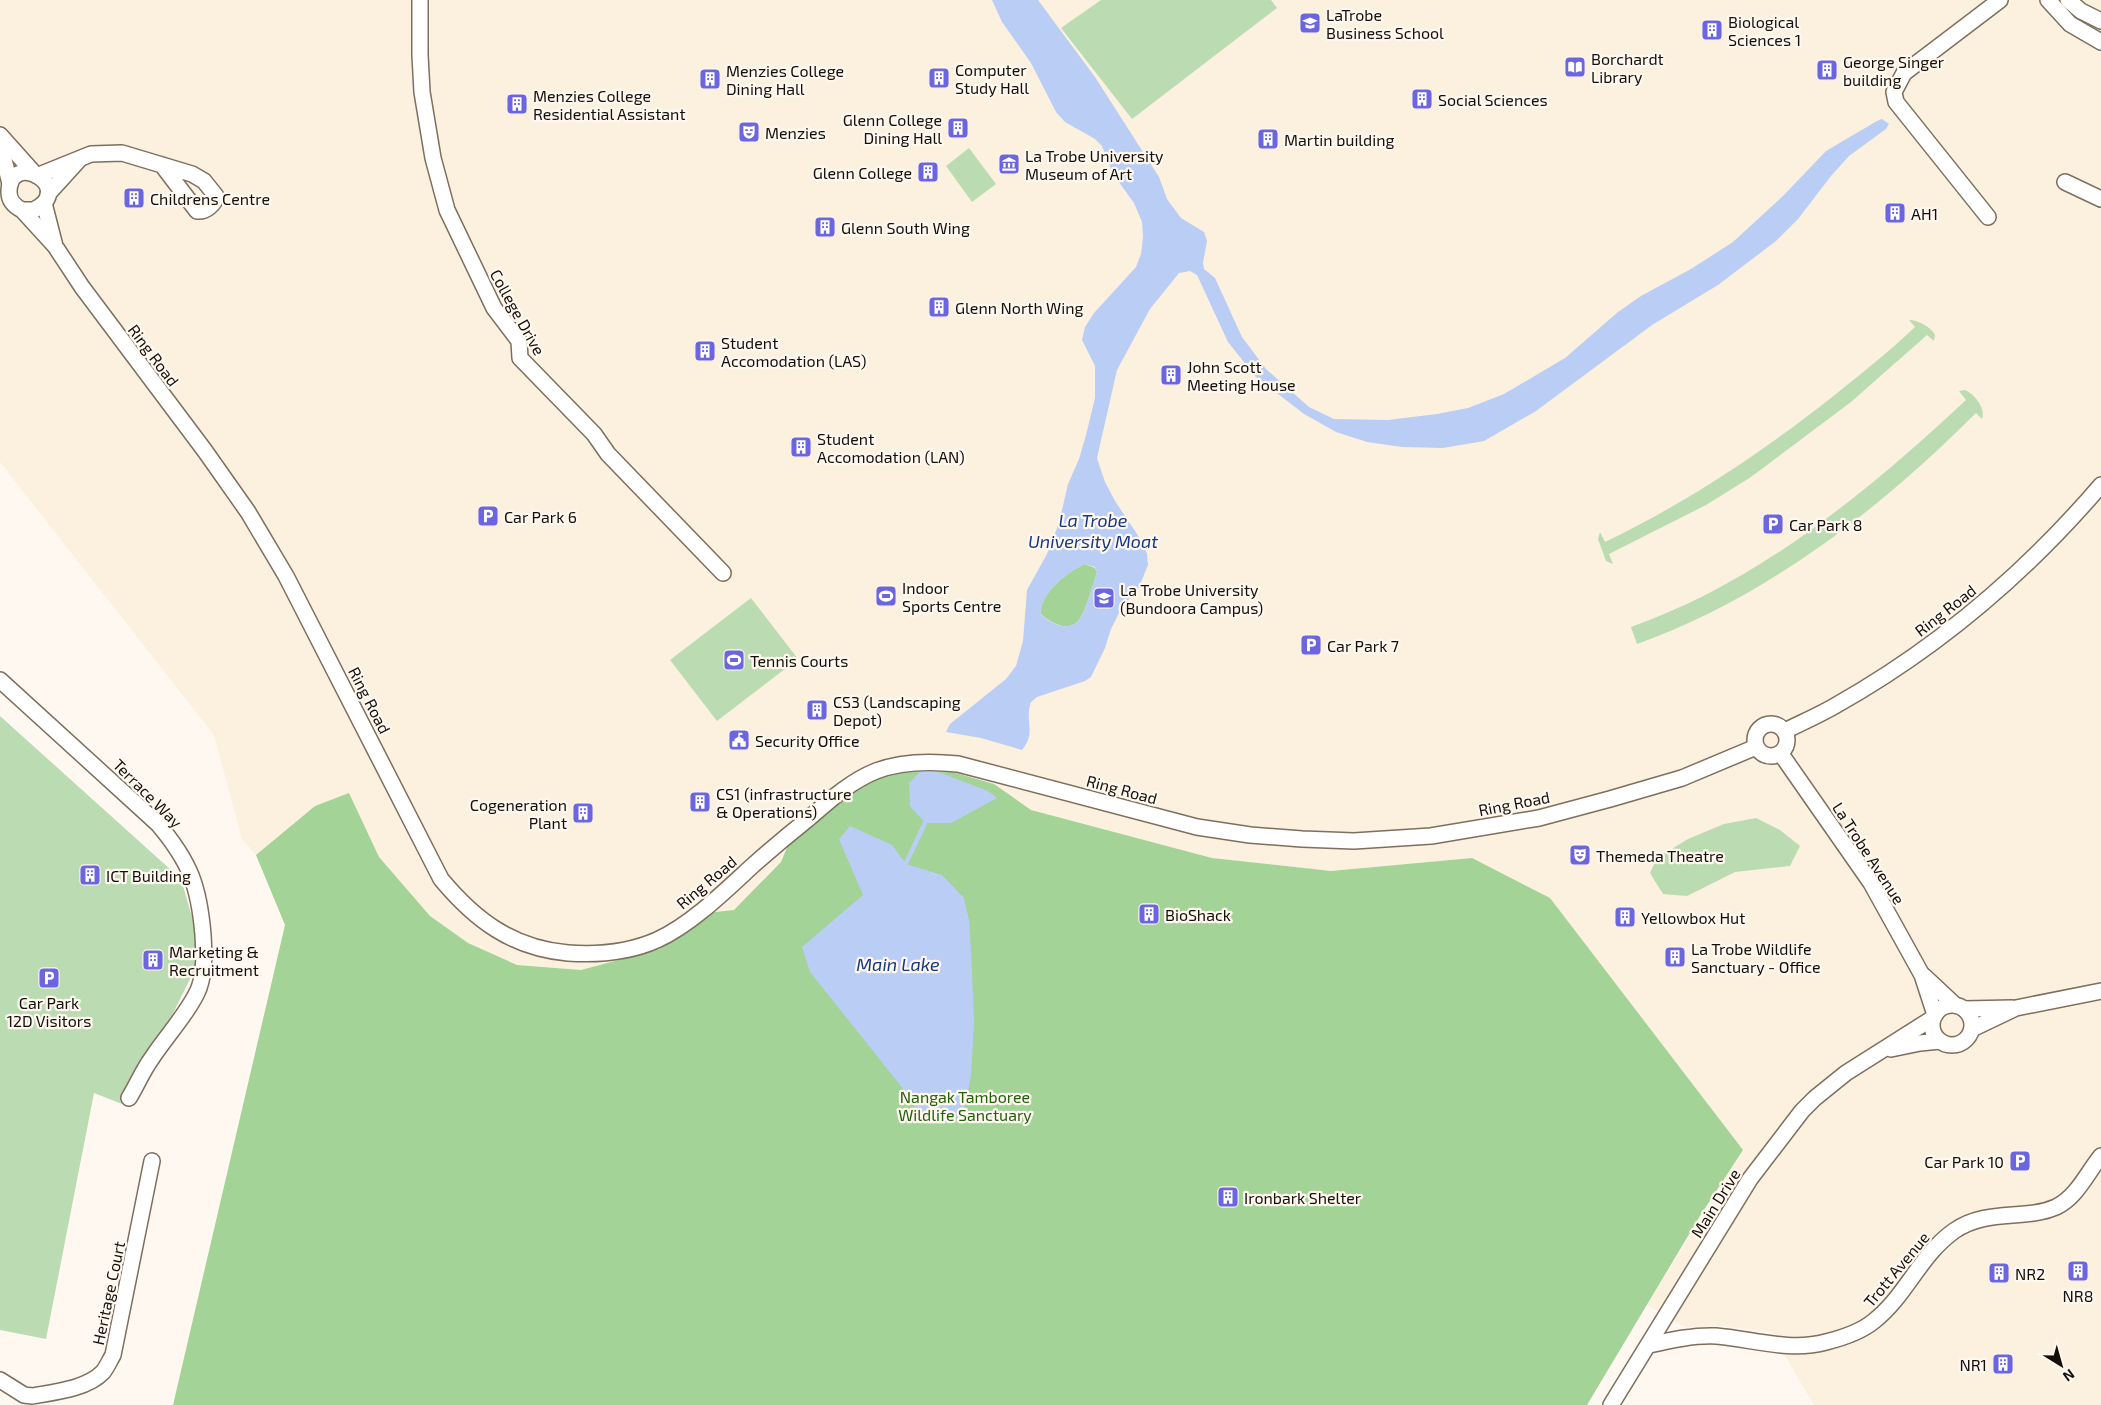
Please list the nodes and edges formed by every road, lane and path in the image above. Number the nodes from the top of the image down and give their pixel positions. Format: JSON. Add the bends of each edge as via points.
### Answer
{"nodes":[{"id":1,"x":420,"y":0,"type":"edge"},
{"id":2,"x":2000,"y":0,"type":"edge"},
{"id":3,"x":2048,"y":0,"type":"edge"},
{"id":4,"x":2068,"y":0,"type":"edge"},
{"id":5,"x":2081,"y":11,"type":"junction"},
{"id":6,"x":2101,"y":21,"type":"edge"},
{"id":7,"x":2070,"y":24,"type":"junction"},
{"id":8,"x":2101,"y":42,"type":"edge"},
{"id":9,"x":0,"y":135,"type":"edge"},
{"id":10,"x":0,"y":143,"type":"edge"},
{"id":11,"x":81,"y":158,"type":"junction"},
{"id":12,"x":162,"y":166,"type":"dead end"},
{"id":13,"x":36,"y":174,"type":"junction"},
{"id":14,"x":2065,"y":182,"type":"dead end"},
{"id":15,"x":10,"y":184,"type":"junction"},
{"id":16,"x":46,"y":198,"type":"junction"},
{"id":17,"x":2101,"y":199,"type":"edge"},
{"id":18,"x":22,"y":210,"type":"junction"},
{"id":19,"x":1988,"y":217,"type":"dead end"},
{"id":20,"x":55,"y":246,"type":"junction"},
{"id":21,"x":2101,"y":485,"type":"edge"},
{"id":22,"x":723,"y":573,"type":"dead end"},
{"id":23,"x":0,"y":680,"type":"edge"},
{"id":24,"x":1785,"y":731,"type":"junction"},
{"id":25,"x":1756,"y":747,"type":"junction"},
{"id":26,"x":1781,"y":754,"type":"junction"},
{"id":27,"x":1922,"y":975,"type":"junction"},
{"id":28,"x":2101,"y":991,"type":"edge"},
{"id":29,"x":1960,"y":1007,"type":"junction"},
{"id":30,"x":2016,"y":1008,"type":"junction"},
{"id":31,"x":1934,"y":1016,"type":"junction"},
{"id":32,"x":1972,"y":1029,"type":"junction"},
{"id":33,"x":1940,"y":1041,"type":"junction"},
{"id":34,"x":1883,"y":1051,"type":"junction"},
{"id":35,"x":130,"y":1098,"type":"dead end"},
{"id":36,"x":2101,"y":1156,"type":"edge"},
{"id":37,"x":152,"y":1161,"type":"dead end"},
{"id":38,"x":1649,"y":1345,"type":"junction"},
{"id":39,"x":0,"y":1380,"type":"edge"},
{"id":40,"x":50,"y":1393,"type":"junction"},
{"id":41,"x":29,"y":1405,"type":"edge"},
{"id":42,"x":1611,"y":1405,"type":"edge"}],
"edges":[{"from":1,"to":22,"type":"street","name":"College Drive","via":[[422,92],[433,158],[447,210],[494,308],[519,340],[520,358]]},
{"from":2,"to":19,"type":"street","via":[[1904,73],[1894,92],[1896,102]]},
{"from":3,"to":7,"type":"street"},
{"from":4,"to":5,"type":"street"},
{"from":5,"to":6,"type":"street"},
{"from":5,"to":7,"type":"street"},
{"from":7,"to":8,"type":"street"},
{"from":9,"to":13,"type":"street"},
{"from":10,"to":15,"type":"street"},
{"from":11,"to":12,"type":"street","via":[[100,153],[122,153]]},
{"from":11,"to":13,"type":"street"},
{"from":11,"to":16,"type":"street"},
{"from":13,"to":15,"type":"street","via":[[17,175]]},
{"from":13,"to":16,"type":"street","via":[[46,183]]},
{"from":14,"to":17,"type":"street"},
{"from":15,"to":18,"type":"street","via":[[9,197]]},
{"from":16,"to":18,"type":"street","via":[[34,210]]},
{"from":16,"to":20,"type":"street","name":"Ring Road"},
{"from":18,"to":20,"type":"street"},
{"from":20,"to":25,"type":"street","name":"Ring Road","via":[[205,451],[264,538],[441,878],[471,912],[490,926],[537,948],[584,954],[609,952],[657,940],[681,926],[840,791],[875,772],[911,763],[958,764],[1197,827],[1293,839],[1354,841],[1432,836],[1539,818],[1682,778]]},
{"from":21,"to":24,"type":"street","name":"Ring Road","via":[[2033,559],[1930,645],[1832,708]]},
{"from":23,"to":35,"type":"street","name":"Terrace Way","via":[[158,824],[178,850],[195,885],[204,946],[198,988]]},
{"from":24,"to":25,"type":"street","via":[[1773,724],[1763,726],[1756,733]]},
{"from":24,"to":26,"type":"street","via":[[1787,744]]},
{"from":25,"to":26,"type":"street","via":[[1769,757]]},
{"from":26,"to":27,"type":"street","name":"La Trobe Avenue","via":[[1871,883]]},
{"from":27,"to":29,"type":"street","name":"La Trobe Avenue"},
{"from":27,"to":31,"type":"street","name":"La Trobe Avenue"},
{"from":28,"to":30,"type":"street"},
{"from":29,"to":30,"type":"street"},
{"from":29,"to":31,"type":"street","via":[[1947,1006]]},
{"from":29,"to":32,"type":"street","via":[[1972,1022]]},
{"from":30,"to":32,"type":"street"},
{"from":31,"to":33,"type":"street","via":[[1933,1031]]},
{"from":31,"to":34,"type":"street","name":"Main Drive"},
{"from":32,"to":33,"type":"street","via":[[1969,1036],[1958,1044]]},
{"from":33,"to":34,"type":"street","name":"Main Drive"},
{"from":34,"to":38,"type":"street","name":"Main Drive","via":[[1846,1073],[1815,1098],[1772,1149],[1735,1202]]},
{"from":36,"to":38,"type":"street","name":"Trott Avenue","via":[[2074,1193],[2056,1206],[1979,1219],[1956,1230],[1934,1247],[1881,1316],[1840,1338],[1801,1346],[1714,1336]]},
{"from":37,"to":40,"type":"street","name":"Heritage Court","via":[[113,1355],[96,1378]]},
{"from":38,"to":42,"type":"street","name":"Main Drive"},
{"from":39,"to":40,"type":"street","name":"Heritage Court","via":[[24,1395]]},
{"from":40,"to":41,"type":"street","name":"Heritage Court"}]}
